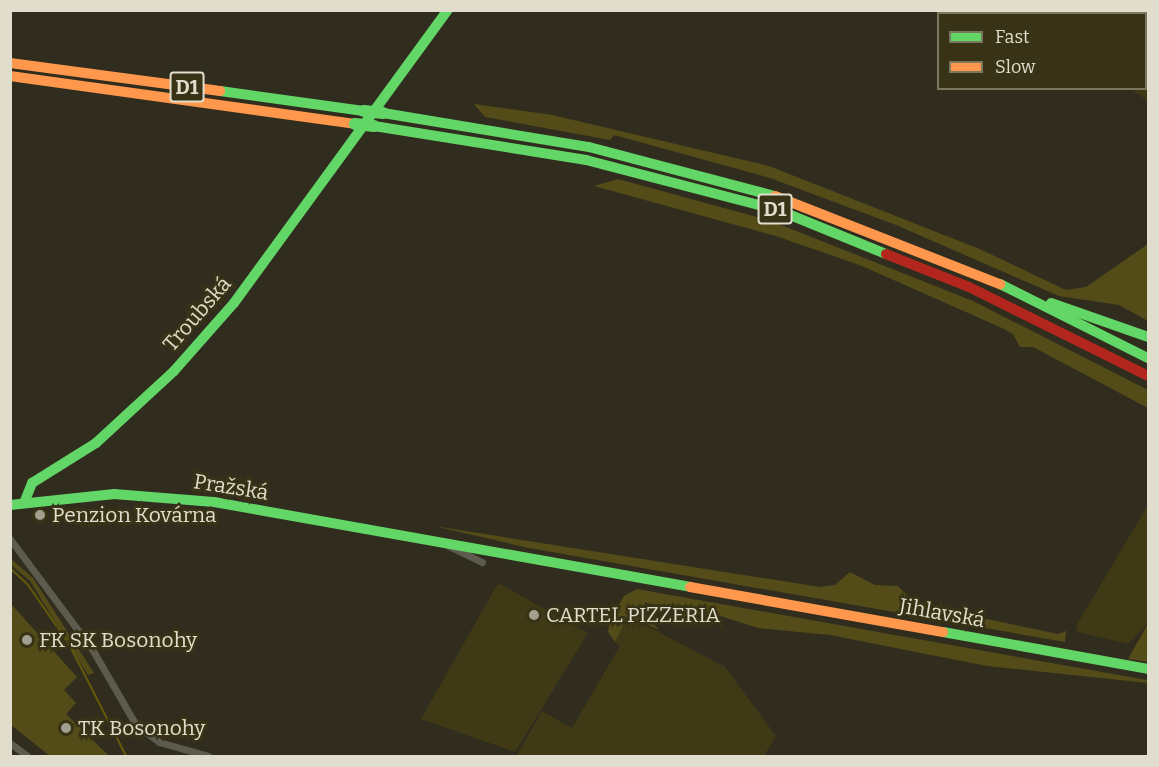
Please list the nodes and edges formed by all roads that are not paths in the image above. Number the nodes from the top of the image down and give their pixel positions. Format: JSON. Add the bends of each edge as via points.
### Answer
{"nodes":[{"id":1,"x":448,"y":10,"type":"edge"},
{"id":2,"x":10,"y":63,"type":"edge"},
{"id":3,"x":10,"y":76,"type":"edge"},
{"id":4,"x":370,"y":118,"type":"junction"},
{"id":5,"x":992,"y":280,"type":"junction"},
{"id":6,"x":1149,"y":337,"type":"edge"},
{"id":7,"x":1149,"y":358,"type":"edge"},
{"id":8,"x":1149,"y":376,"type":"edge"},
{"id":9,"x":24,"y":503,"type":"junction"},
{"id":10,"x":10,"y":506,"type":"edge"},
{"id":11,"x":10,"y":539,"type":"edge"},
{"id":12,"x":445,"y":543,"type":"junction"},
{"id":13,"x":482,"y":562,"type":"dead end"},
{"id":14,"x":729,"y":594,"type":"joint"},
{"id":15,"x":1149,"y":669,"type":"edge"},
{"id":16,"x":10,"y":743,"type":"edge"},
{"id":17,"x":27,"y":756,"type":"edge"},
{"id":18,"x":208,"y":756,"type":"edge"}],
"edges":[{"from":1,"to":4,"type":"main road","name":"Troubská"},
{"from":2,"to":4,"type":"main road","number":"D1"},
{"from":3,"to":4,"type":"main road","number":"D1","bridge":true,"via":[[355,124]]},
{"from":4,"to":5,"type":"main road","number":"D1","bridge":true,"via":[[383,114],[579,145],[719,178],[835,215]]},
{"from":4,"to":8,"type":"main road","number":"D1","via":[[586,160],[778,210],[969,287]]},
{"from":4,"to":9,"type":"main road","name":"Troubská","via":[[286,238],[174,371],[88,449],[32,483]]},
{"from":5,"to":6,"type":"main road"},
{"from":5,"to":7,"type":"main road","number":"D1"},
{"from":9,"to":10,"type":"main road","name":"Pražská"},
{"from":9,"to":12,"type":"main road","name":"Pražská","via":[[114,494],[157,496]]},
{"from":11,"to":18,"type":"street","via":[[92,650],[136,725],[159,742]]},
{"from":12,"to":13,"type":"street","name":"Pražská","via":[[462,556]]},
{"from":12,"to":14,"type":"main road","name":"Pražská"},
{"from":14,"to":15,"type":"main road","name":"Jihlavská"},
{"from":16,"to":17,"type":"street"}]}
